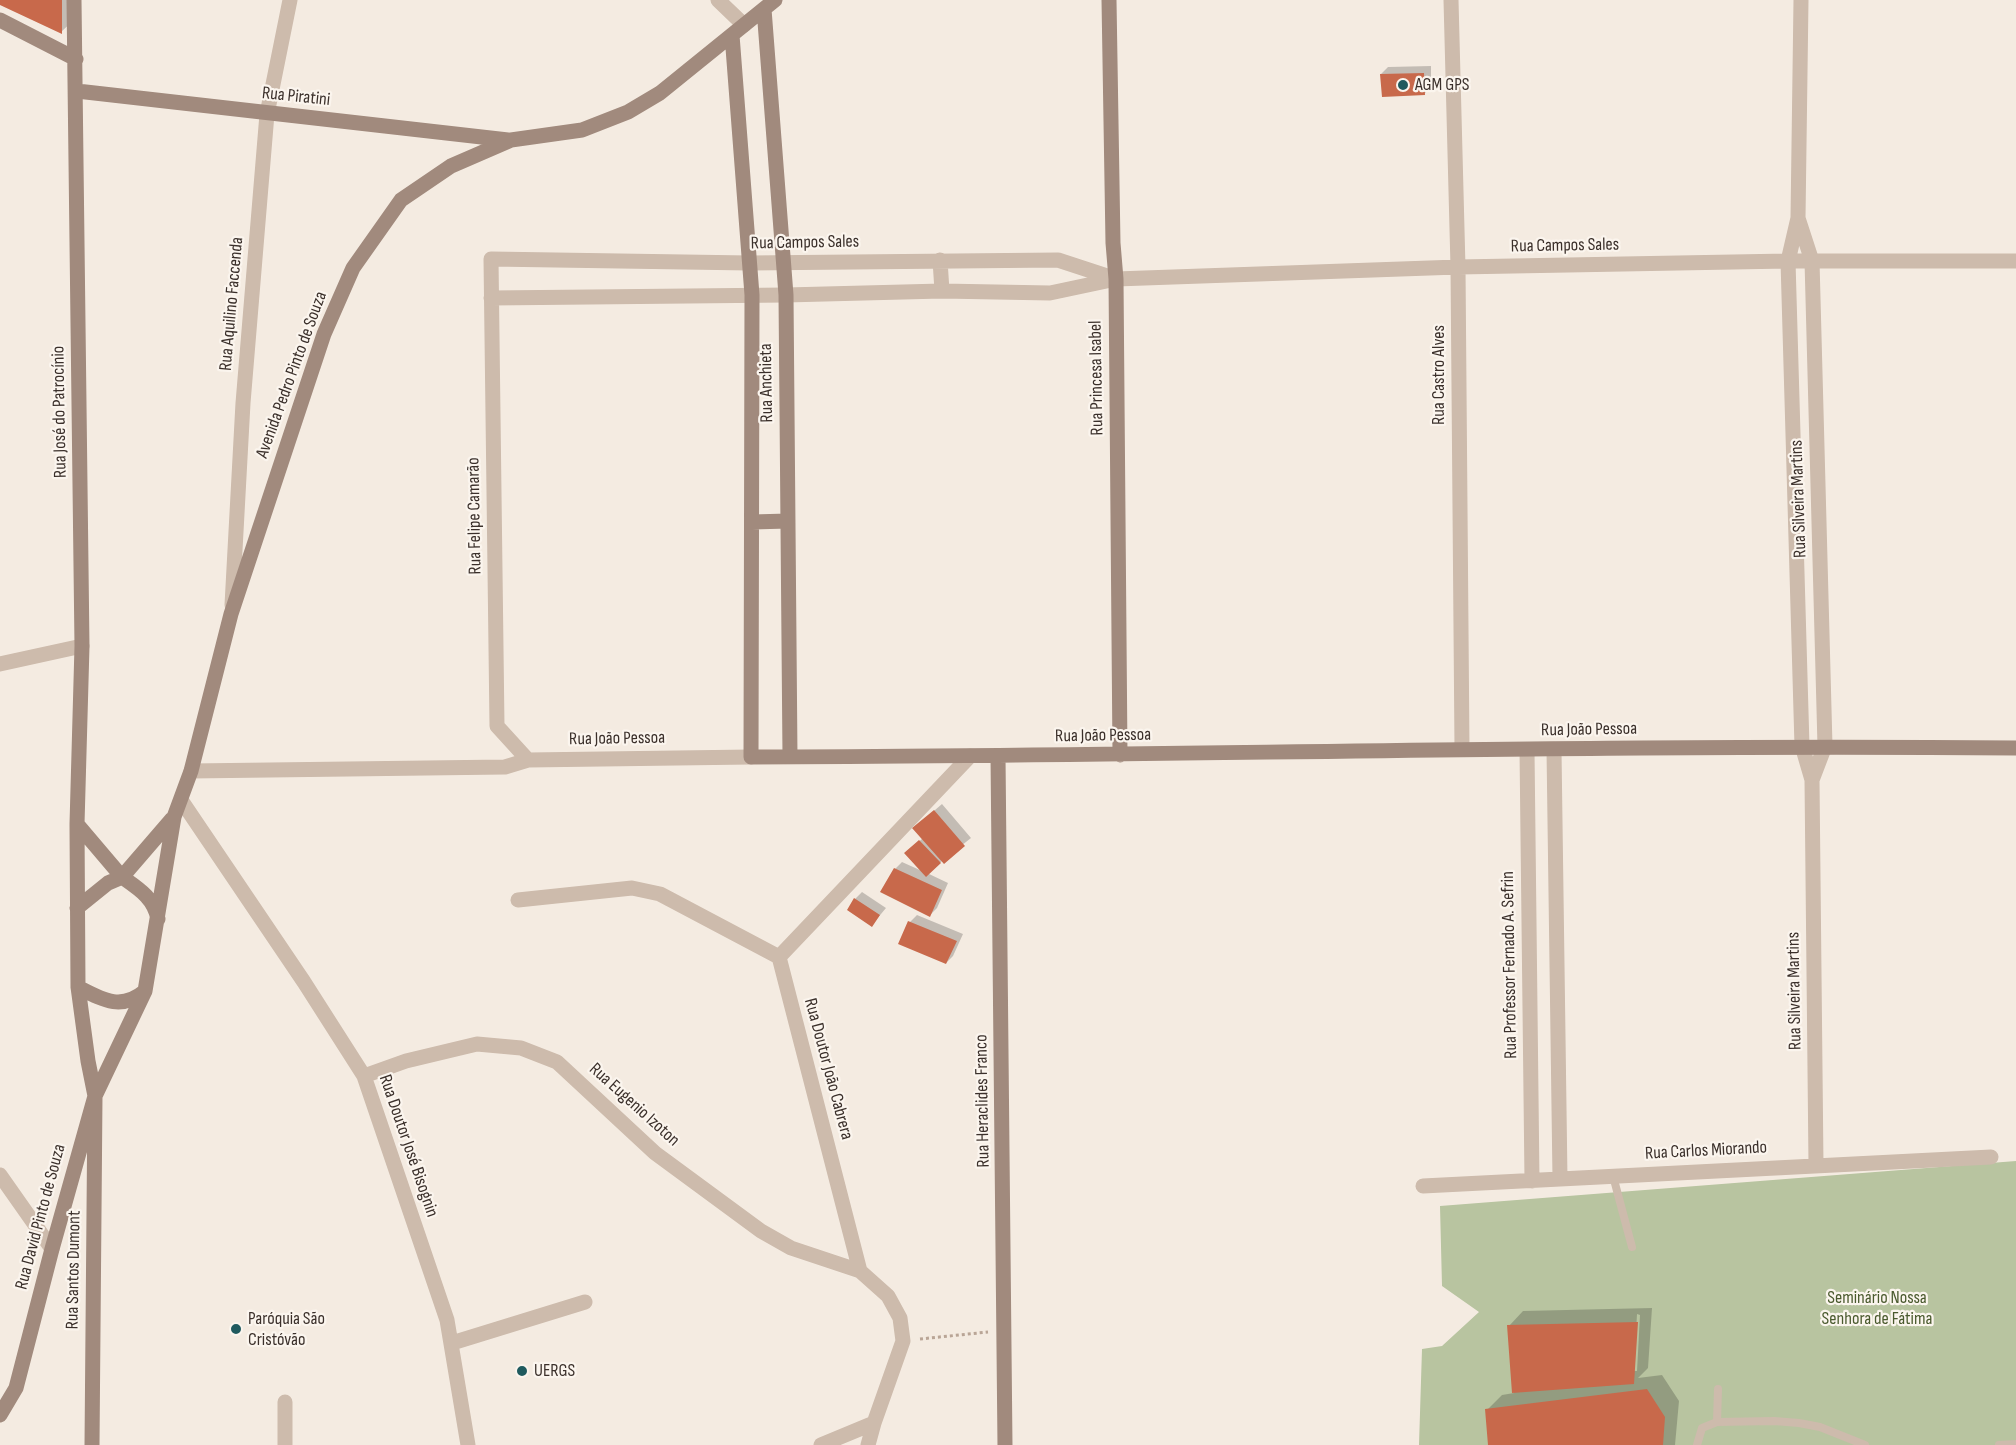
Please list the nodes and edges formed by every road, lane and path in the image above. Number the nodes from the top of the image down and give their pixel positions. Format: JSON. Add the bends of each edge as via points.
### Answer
{"nodes":[{"id":1,"x":74,"y":0,"type":"edge"},
{"id":2,"x":290,"y":0,"type":"edge"},
{"id":3,"x":718,"y":0,"type":"edge"},
{"id":4,"x":1109,"y":0,"type":"edge"},
{"id":5,"x":1451,"y":0,"type":"edge"},
{"id":6,"x":1802,"y":0,"type":"edge"},
{"id":7,"x":770,"y":4,"type":"edge"},
{"id":8,"x":0,"y":21,"type":"edge"},
{"id":9,"x":738,"y":30,"type":"junction"},
{"id":10,"x":76,"y":59,"type":"junction"},
{"id":11,"x":76,"y":91,"type":"junction"},
{"id":12,"x":267,"y":114,"type":"junction"},
{"id":13,"x":511,"y":140,"type":"junction"},
{"id":14,"x":1798,"y":218,"type":"junction"},
{"id":15,"x":491,"y":259,"type":"joint"},
{"id":16,"x":940,"y":261,"type":"junction"},
{"id":17,"x":1788,"y":261,"type":"junction"},
{"id":18,"x":1812,"y":261,"type":"junction"},
{"id":19,"x":2016,"y":261,"type":"edge"},
{"id":20,"x":749,"y":263,"type":"junction"},
{"id":21,"x":784,"y":263,"type":"junction"},
{"id":22,"x":1458,"y":267,"type":"junction"},
{"id":23,"x":1116,"y":279,"type":"junction"},
{"id":24,"x":942,"y":291,"type":"junction"},
{"id":25,"x":752,"y":295,"type":"junction"},
{"id":26,"x":786,"y":295,"type":"junction"},
{"id":27,"x":491,"y":298,"type":"junction"},
{"id":28,"x":1817,"y":453,"type":"junction"},
{"id":29,"x":1794,"y":455,"type":"junction"},
{"id":30,"x":788,"y":521,"type":"junction"},
{"id":31,"x":752,"y":522,"type":"junction"},
{"id":32,"x":231,"y":614,"type":"junction"},
{"id":33,"x":82,"y":646,"type":"junction"},
{"id":34,"x":0,"y":664,"type":"edge"},
{"id":35,"x":1802,"y":746,"type":"junction"},
{"id":36,"x":1825,"y":746,"type":"junction"},
{"id":37,"x":2016,"y":748,"type":"edge"},
{"id":38,"x":1462,"y":749,"type":"junction"},
{"id":39,"x":1527,"y":750,"type":"junction"},
{"id":40,"x":1554,"y":750,"type":"junction"},
{"id":41,"x":1120,"y":755,"type":"junction"},
{"id":42,"x":970,"y":756,"type":"junction"},
{"id":43,"x":998,"y":756,"type":"junction"},
{"id":44,"x":751,"y":757,"type":"junction"},
{"id":45,"x":790,"y":757,"type":"junction"},
{"id":46,"x":528,"y":760,"type":"junction"},
{"id":47,"x":192,"y":771,"type":"junction"},
{"id":48,"x":1812,"y":780,"type":"junction"},
{"id":49,"x":181,"y":800,"type":"junction"},
{"id":50,"x":174,"y":817,"type":"junction"},
{"id":51,"x":77,"y":824,"type":"junction"},
{"id":52,"x":122,"y":877,"type":"junction"},
{"id":53,"x":518,"y":900,"type":"dead end"},
{"id":54,"x":77,"y":908,"type":"junction"},
{"id":55,"x":158,"y":919,"type":"junction"},
{"id":56,"x":779,"y":957,"type":"junction"},
{"id":57,"x":78,"y":987,"type":"junction"},
{"id":58,"x":145,"y":991,"type":"junction"},
{"id":59,"x":364,"y":1076,"type":"junction"},
{"id":60,"x":95,"y":1096,"type":"junction"},
{"id":61,"x":1991,"y":1157,"type":"dead end"},
{"id":62,"x":1816,"y":1165,"type":"junction"},
{"id":63,"x":0,"y":1175,"type":"edge"},
{"id":64,"x":1613,"y":1176,"type":"junction"},
{"id":65,"x":1560,"y":1179,"type":"junction"},
{"id":66,"x":1532,"y":1180,"type":"junction"},
{"id":67,"x":1423,"y":1186,"type":"dead end"},
{"id":68,"x":1632,"y":1247,"type":"dead end"},
{"id":69,"x":52,"y":1249,"type":"junction"},
{"id":70,"x":860,"y":1271,"type":"junction"},
{"id":71,"x":585,"y":1302,"type":"dead end"},
{"id":72,"x":1005,"y":1330,"type":"junction"},
{"id":73,"x":903,"y":1341,"type":"junction"},
{"id":74,"x":452,"y":1343,"type":"junction"},
{"id":75,"x":1718,"y":1389,"type":"dead end"},
{"id":76,"x":285,"y":1402,"type":"dead end"},
{"id":77,"x":0,"y":1415,"type":"edge"},
{"id":78,"x":1716,"y":1422,"type":"junction"},
{"id":79,"x":874,"y":1423,"type":"junction"},
{"id":80,"x":2016,"y":1444,"type":"edge"},
{"id":81,"x":92,"y":1445,"type":"edge"},
{"id":82,"x":285,"y":1445,"type":"edge"},
{"id":83,"x":468,"y":1445,"type":"edge"},
{"id":84,"x":821,"y":1445,"type":"edge"},
{"id":85,"x":868,"y":1445,"type":"edge"},
{"id":86,"x":1005,"y":1445,"type":"edge"},
{"id":87,"x":1697,"y":1445,"type":"edge"},
{"id":88,"x":1865,"y":1445,"type":"edge"},
{"id":89,"x":1999,"y":1445,"type":"edge"}],
"edges":[{"from":1,"to":10,"type":"main road","name":"Rua José do Patrocínio"},
{"from":2,"to":12,"type":"street","name":"Rua Aquilino Faccenda"},
{"from":3,"to":9,"type":"street"},
{"from":4,"to":23,"type":"main road","name":"Rua Princesa Isabel"},
{"from":5,"to":22,"type":"street","name":"Rua Castro Alves"},
{"from":6,"to":14,"type":"street","name":"Rua Silveira Martins"},
{"from":7,"to":9,"type":"main road","name":"Avenida Pedro Pinto de Souza"},
{"from":7,"to":21,"type":"main road","name":"Rua Anchieta"},
{"from":8,"to":10,"type":"main road"},
{"from":9,"to":13,"type":"main road","name":"Avenida Pedro Pinto de Souza","via":[[660,93],[628,112],[582,130]]},
{"from":9,"to":20,"type":"main road","name":"Rua Anchieta"},
{"from":10,"to":11,"type":"main road","name":"Rua José do Patrocínio"},
{"from":11,"to":12,"type":"main road","name":"Rua Piratini"},
{"from":11,"to":33,"type":"main road","name":"Rua José do Patrocínio"},
{"from":12,"to":13,"type":"main road","name":"Rua Piratini"},
{"from":12,"to":32,"type":"street","name":"Rua Aquilino Faccenda","via":[[243,403]]},
{"from":13,"to":32,"type":"main road","name":"Avenida Pedro Pinto de Souza","via":[[451,166],[401,200],[353,268],[324,334]]},
{"from":14,"to":17,"type":"street","name":"Rua Silveira Martins"},
{"from":14,"to":18,"type":"street","name":"Rua Silveira Martins"},
{"from":15,"to":20,"type":"street","name":"Rua Campos Sales"},
{"from":15,"to":27,"type":"street","name":"Rua Felipe Camarão"},
{"from":16,"to":21,"type":"street","name":"Rua Campos Sales"},
{"from":16,"to":23,"type":"street","name":"Rua Campos Sales","via":[[1058,260]]},
{"from":16,"to":24,"type":"street"},
{"from":17,"to":18,"type":"street","name":"Rua Campos Sales"},
{"from":17,"to":22,"type":"street","name":"Rua Campos Sales"},
{"from":17,"to":29,"type":"street","name":"Rua Silveira Martins"},
{"from":18,"to":19,"type":"street","name":"Rua Campos Sales"},
{"from":18,"to":28,"type":"street","name":"Rua Silveira Martins"},
{"from":20,"to":21,"type":"street","name":"Rua Campos Sales"},
{"from":20,"to":25,"type":"main road","name":"Rua Anchieta"},
{"from":21,"to":26,"type":"main road","name":"Rua Anchieta"},
{"from":22,"to":23,"type":"street","name":"Rua Campos Sales"},
{"from":22,"to":38,"type":"street","name":"Rua Castro Alves"},
{"from":23,"to":24,"type":"street","name":"Rua Campos Sales","via":[[1050,293]]},
{"from":23,"to":41,"type":"main road","name":"Rua Princesa Isabel"},
{"from":24,"to":26,"type":"street","name":"Rua Campos Sales"},
{"from":25,"to":26,"type":"street","name":"Rua Campos Sales"},
{"from":25,"to":27,"type":"street","name":"Rua Campos Sales"},
{"from":25,"to":31,"type":"main road","name":"Rua Anchieta"},
{"from":26,"to":30,"type":"main road","name":"Rua Anchieta"},
{"from":27,"to":46,"type":"street","name":"Rua Felipe Camarão","via":[[497,726]]},
{"from":28,"to":29,"type":"street"},
{"from":28,"to":36,"type":"street","name":"Rua Silveira Martins"},
{"from":29,"to":35,"type":"street","name":"Rua Silveira Martins"},
{"from":30,"to":31,"type":"main road"},
{"from":30,"to":45,"type":"main road","name":"Rua Anchieta"},
{"from":31,"to":44,"type":"main road","name":"Rua Anchieta"},
{"from":32,"to":47,"type":"main road","name":"Avenida Pedro Pinto de Souza"},
{"from":33,"to":34,"type":"street"},
{"from":33,"to":51,"type":"main road","name":"Rua José do Patrocínio"},
{"from":35,"to":36,"type":"main road","name":"Rua João Pessoa"},
{"from":35,"to":40,"type":"main road","name":"Rua João Pessoa"},
{"from":35,"to":48,"type":"street","name":"Rua Silveira Martins"},
{"from":36,"to":37,"type":"main road","name":"Rua João Pessoa"},
{"from":36,"to":48,"type":"street","name":"Rua Silveira Martins"},
{"from":38,"to":39,"type":"main road","name":"Rua João Pessoa"},
{"from":38,"to":41,"type":"main road","name":"Rua João Pessoa"},
{"from":39,"to":40,"type":"main road","name":"Rua João Pessoa"},
{"from":39,"to":66,"type":"street","name":"Rua Professor Fernado A. Sefrin"},
{"from":40,"to":65,"type":"street"},
{"from":41,"to":43,"type":"main road","name":"Rua João Pessoa"},
{"from":42,"to":43,"type":"main road","name":"Rua João Pessoa"},
{"from":42,"to":45,"type":"main road","name":"Rua João Pessoa"},
{"from":42,"to":56,"type":"street"},
{"from":43,"to":72,"type":"main road","name":"Rua Heraclides Franco"},
{"from":44,"to":45,"type":"main road","name":"Rua João Pessoa"},
{"from":44,"to":46,"type":"street","name":"Rua João Pessoa"},
{"from":46,"to":47,"type":"street","name":"Rua João Pessoa","via":[[505,767]]},
{"from":47,"to":49,"type":"main road","name":"Avenida Pedro Pinto de Souza"},
{"from":48,"to":62,"type":"street","name":"Rua Silveira Martins"},
{"from":49,"to":50,"type":"main road","name":"Avenida Pedro Pinto de Souza"},
{"from":49,"to":59,"type":"street","name":"Rua Doutor José Bisognin"},
{"from":50,"to":52,"type":"main road","name":"Avenida Pedro Pinto de Souza"},
{"from":50,"to":55,"type":"main road","name":"Avenida Pedro Pinto de Souza"},
{"from":51,"to":52,"type":"main road"},
{"from":51,"to":54,"type":"main road","name":"Rua José do Patrocínio"},
{"from":52,"to":54,"type":"main road","via":[[108,883]]},
{"from":52,"to":55,"type":"main road","via":[[144,892]]},
{"from":53,"to":56,"type":"street","via":[[632,888],[660,894]]},
{"from":54,"to":57,"type":"main road","name":"Rua Santos Dumont"},
{"from":55,"to":58,"type":"main road","name":"Rua Santos Dumont"},
{"from":56,"to":70,"type":"street","name":"Rua Doutor João Cabrera"},
{"from":57,"to":58,"type":"main road","via":[[119,1003],[134,1000]]},
{"from":57,"to":60,"type":"main road","name":"Rua Santos Dumont"},
{"from":58,"to":60,"type":"main road","name":"Rua Santos Dumont"},
{"from":59,"to":70,"type":"street","name":"Rua Eugenio Izoton","via":[[477,1044],[521,1048],[557,1062],[655,1153],[761,1231],[791,1248]]},
{"from":59,"to":74,"type":"street","name":"Rua Doutor José Bisognin"},
{"from":60,"to":69,"type":"main road","name":"Rua David Pinto de Souza"},
{"from":60,"to":81,"type":"main road","name":"Rua Santos Dumont"},
{"from":61,"to":62,"type":"street","name":"Rua Carlos Miorando"},
{"from":62,"to":64,"type":"street","name":"Rua Carlos Miorando"},
{"from":63,"to":69,"type":"street"},
{"from":64,"to":65,"type":"street","name":"Rua Carlos Miorando"},
{"from":64,"to":68,"type":"lane"},
{"from":65,"to":66,"type":"street","name":"Rua Carlos Miorando"},
{"from":66,"to":67,"type":"street","name":"Rua Carlos Miorando"},
{"from":69,"to":77,"type":"main road","name":"Rua David Pinto de Souza","via":[[16,1388]]},
{"from":70,"to":73,"type":"street","via":[[888,1296],[900,1318]]},
{"from":71,"to":74,"type":"street"},
{"from":72,"to":73,"type":"path"},
{"from":72,"to":86,"type":"main road","name":"Rua Heraclides Franco"},
{"from":73,"to":79,"type":"street"},
{"from":74,"to":83,"type":"street","name":"Rua Doutor José Bisognin"},
{"from":75,"to":78,"type":"lane"},
{"from":76,"to":82,"type":"street"},
{"from":78,"to":87,"type":"lane","via":[[1702,1428]]},
{"from":78,"to":88,"type":"lane","via":[[1799,1423]]},
{"from":79,"to":84,"type":"street"},
{"from":79,"to":85,"type":"street"},
{"from":80,"to":89,"type":"lane"}]}
